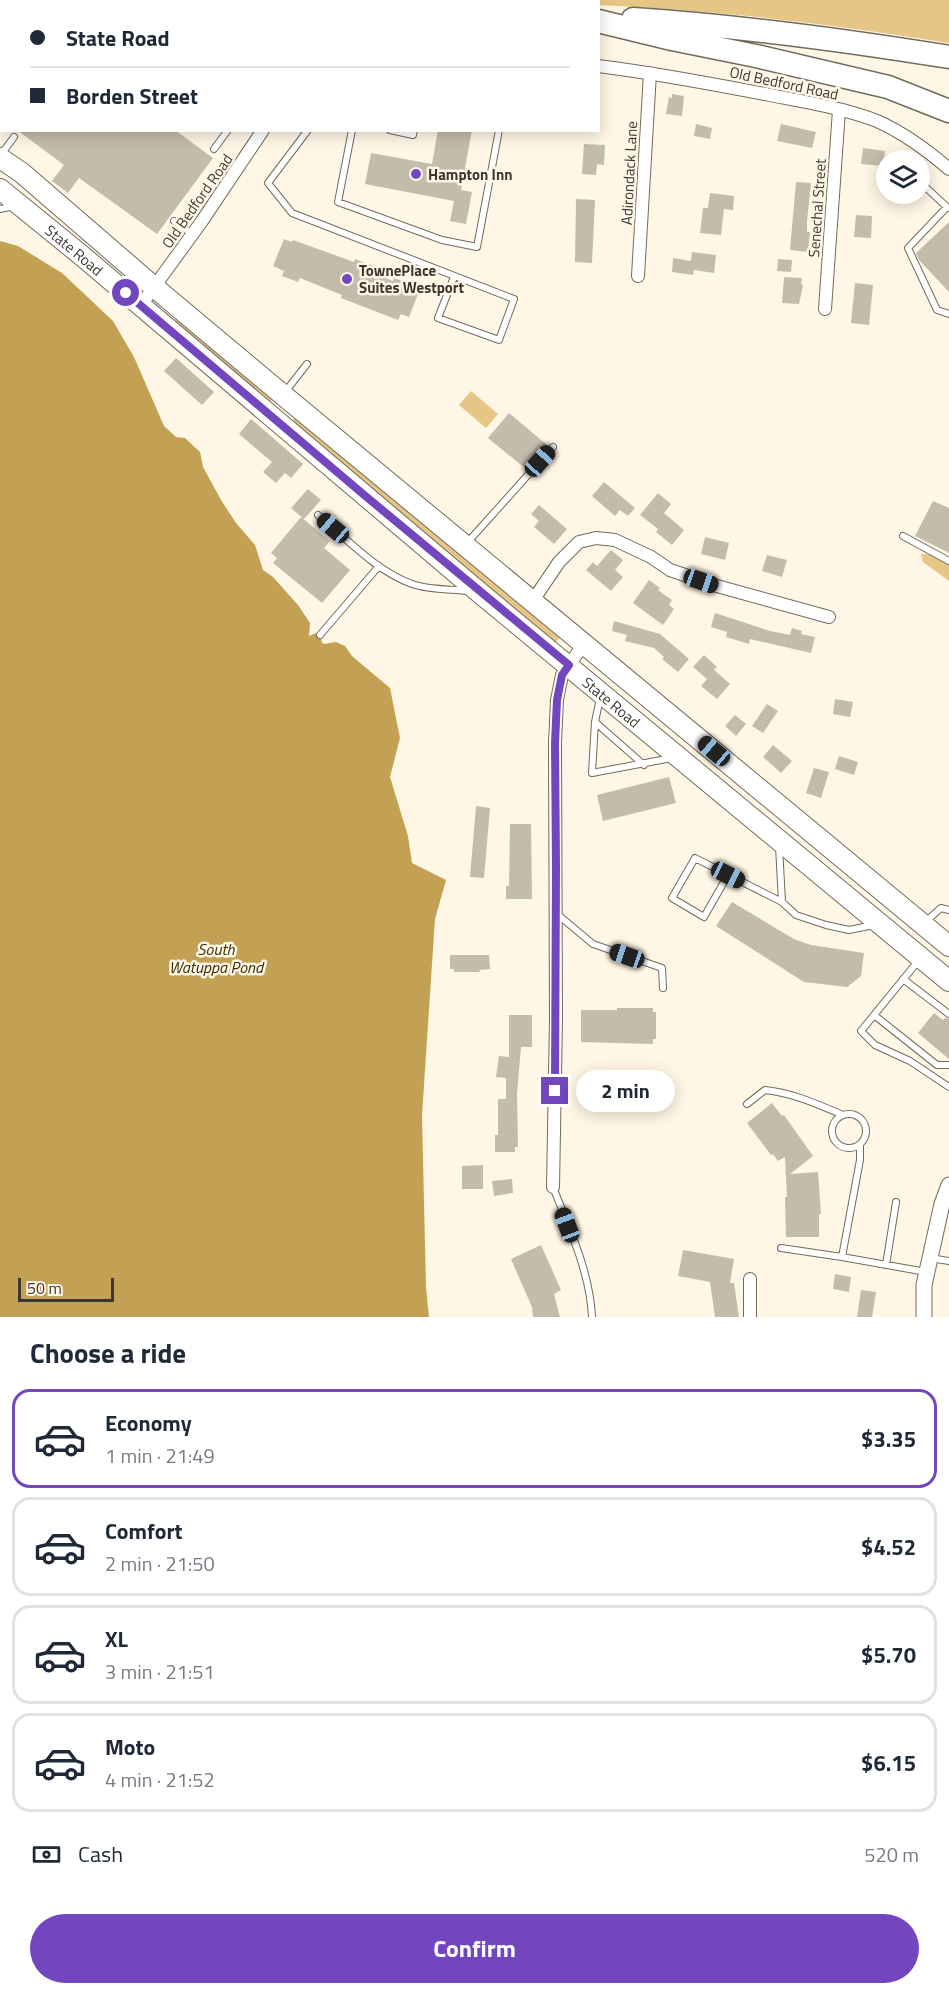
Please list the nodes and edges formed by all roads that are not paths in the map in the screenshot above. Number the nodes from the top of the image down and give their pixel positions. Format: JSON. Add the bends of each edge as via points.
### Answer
{"nodes":[{"id":1,"x":600,"y":19,"type":"edge"},
{"id":2,"x":600,"y":20,"type":"edge"},
{"id":3,"x":949,"y":57,"type":"edge"},
{"id":4,"x":600,"y":66,"type":"edge"},
{"id":5,"x":650,"y":73,"type":"junction"},
{"id":6,"x":839,"y":110,"type":"junction"},
{"id":7,"x":949,"y":111,"type":"edge"},
{"id":8,"x":227,"y":132,"type":"edge"},
{"id":9,"x":262,"y":132,"type":"edge"},
{"id":10,"x":306,"y":132,"type":"edge"},
{"id":11,"x":352,"y":132,"type":"edge"},
{"id":12,"x":399,"y":132,"type":"edge"},
{"id":13,"x":414,"y":132,"type":"edge"},
{"id":14,"x":499,"y":132,"type":"edge"},
{"id":15,"x":14,"y":137,"type":"dead end"},
{"id":16,"x":214,"y":149,"type":"dead end"},
{"id":17,"x":0,"y":157,"type":"edge"},
{"id":18,"x":949,"y":169,"type":"edge"},
{"id":19,"x":0,"y":189,"type":"edge"},
{"id":20,"x":930,"y":191,"type":"edge"},
{"id":21,"x":19,"y":205,"type":"junction"},
{"id":22,"x":948,"y":208,"type":"edge"},
{"id":23,"x":0,"y":209,"type":"edge"},
{"id":24,"x":174,"y":221,"type":"dead end"},
{"id":25,"x":192,"y":234,"type":"junction"},
{"id":26,"x":638,"y":276,"type":"dead end"},
{"id":27,"x":454,"y":277,"type":"junction"},
{"id":28,"x":154,"y":287,"type":"junction"},
{"id":29,"x":141,"y":306,"type":"junction"},
{"id":30,"x":825,"y":309,"type":"dead end"},
{"id":31,"x":949,"y":314,"type":"edge"},
{"id":32,"x":307,"y":364,"type":"dead end"},
{"id":33,"x":287,"y":398,"type":"junction"},
{"id":34,"x":276,"y":420,"type":"junction"},
{"id":35,"x":553,"y":447,"type":"dead end"},
{"id":36,"x":318,"y":515,"type":"dead end"},
{"id":37,"x":903,"y":536,"type":"dead end"},
{"id":38,"x":465,"y":546,"type":"junction"},
{"id":39,"x":949,"y":561,"type":"edge"},
{"id":40,"x":379,"y":566,"type":"junction"},
{"id":41,"x":480,"y":593,"type":"junction"},
{"id":42,"x":532,"y":602,"type":"junction"},
{"id":43,"x":829,"y":617,"type":"dead end"},
{"id":44,"x":320,"y":635,"type":"dead end"},
{"id":45,"x":583,"y":645,"type":"junction"},
{"id":46,"x":569,"y":665,"type":"junction"},
{"id":47,"x":601,"y":692,"type":"junction"},
{"id":48,"x":596,"y":723,"type":"junction"},
{"id":49,"x":679,"y":757,"type":"junction"},
{"id":50,"x":644,"y":765,"type":"junction"},
{"id":51,"x":779,"y":839,"type":"junction"},
{"id":52,"x":728,"y":875,"type":"junction"},
{"id":53,"x":782,"y":902,"type":"junction"},
{"id":54,"x":949,"y":910,"type":"edge"},
{"id":55,"x":556,"y":914,"type":"junction"},
{"id":56,"x":879,"y":922,"type":"junction"},
{"id":57,"x":922,"y":924,"type":"junction"},
{"id":58,"x":949,"y":946,"type":"edge"},
{"id":59,"x":921,"y":957,"type":"junction"},
{"id":60,"x":903,"y":979,"type":"junction"},
{"id":61,"x":949,"y":981,"type":"edge"},
{"id":62,"x":663,"y":988,"type":"dead end"},
{"id":63,"x":949,"y":1014,"type":"edge"},
{"id":64,"x":874,"y":1015,"type":"junction"},
{"id":65,"x":949,"y":1065,"type":"edge"},
{"id":66,"x":949,"y":1087,"type":"edge"},
{"id":67,"x":747,"y":1104,"type":"dead end"},
{"id":68,"x":843,"y":1115,"type":"junction"},
{"id":69,"x":860,"y":1145,"type":"junction"},
{"id":70,"x":949,"y":1185,"type":"edge"},
{"id":71,"x":553,"y":1186,"type":"joint"},
{"id":72,"x":896,"y":1202,"type":"dead end"},
{"id":73,"x":781,"y":1248,"type":"dead end"},
{"id":74,"x":842,"y":1257,"type":"junction"},
{"id":75,"x":949,"y":1261,"type":"edge"},
{"id":76,"x":886,"y":1264,"type":"junction"},
{"id":77,"x":928,"y":1265,"type":"junction"},
{"id":78,"x":750,"y":1279,"type":"dead end"},
{"id":79,"x":592,"y":1317,"type":"edge"},
{"id":80,"x":750,"y":1317,"type":"edge"},
{"id":81,"x":924,"y":1317,"type":"edge"}],
"edges":[{"from":1,"to":3,"type":"highway","via":[[762,30]]},
{"from":2,"to":7,"type":"highway","via":[[888,87]]},
{"from":4,"to":5,"type":"street","name":"Old Bedford Road"},
{"from":5,"to":6,"type":"street","name":"Old Bedford Road"},
{"from":5,"to":26,"type":"street","name":"Adirondack Lane"},
{"from":6,"to":18,"type":"street","name":"Old Bedford Road","via":[[897,131]]},
{"from":6,"to":30,"type":"street","name":"Senechal Street"},
{"from":8,"to":16,"type":"lane"},
{"from":9,"to":25,"type":"street","name":"Old Bedford Road"},
{"from":10,"to":27,"type":"lane","via":[[268,183],[292,213]]},
{"from":11,"to":14,"type":"lane","via":[[338,202],[442,240],[477,248]]},
{"from":12,"to":13,"type":"lane"},
{"from":15,"to":17,"type":"lane"},
{"from":17,"to":28,"type":"main road","name":"State Road"},
{"from":19,"to":21,"type":"main road","name":"State Road"},
{"from":20,"to":22,"type":"lane"},
{"from":21,"to":23,"type":"lane"},
{"from":21,"to":29,"type":"main road","name":"State Road"},
{"from":22,"to":31,"type":"lane","via":[[908,248],[937,310]]},
{"from":24,"to":25,"type":"lane"},
{"from":25,"to":28,"type":"street","name":"Old Bedford Road"},
{"from":27,"to":27,"type":"lane","via":[[514,299],[499,340],[438,318]]},
{"from":28,"to":29,"type":"street","name":"Old Bedford Road"},
{"from":28,"to":33,"type":"main road","name":"State Road"},
{"from":29,"to":34,"type":"main road","name":"State Road"},
{"from":32,"to":33,"type":"lane"},
{"from":33,"to":34,"type":"street"},
{"from":33,"to":38,"type":"main road","name":"State Road"},
{"from":34,"to":41,"type":"main road","name":"State Road"},
{"from":35,"to":38,"type":"lane"},
{"from":36,"to":40,"type":"lane"},
{"from":37,"to":39,"type":"lane"},
{"from":38,"to":42,"type":"main road","name":"State Road"},
{"from":40,"to":41,"type":"lane","via":[[411,584]]},
{"from":40,"to":44,"type":"lane"},
{"from":41,"to":46,"type":"main road","name":"State Road"},
{"from":42,"to":43,"type":"street","via":[[559,562],[579,542],[596,538],[615,540],[670,570],[717,586]]},
{"from":42,"to":45,"type":"main road","name":"State Road"},
{"from":45,"to":46,"type":"street"},
{"from":45,"to":57,"type":"main road","name":"State Road"},
{"from":46,"to":47,"type":"main road","name":"State Road"},
{"from":46,"to":55,"type":"street","via":[[562,675],[557,700]]},
{"from":47,"to":48,"type":"lane"},
{"from":47,"to":49,"type":"main road","name":"State Road"},
{"from":48,"to":50,"type":"lane"},
{"from":48,"to":50,"type":"lane","via":[[592,773]]},
{"from":49,"to":50,"type":"lane"},
{"from":49,"to":51,"type":"main road","name":"State Road"},
{"from":51,"to":53,"type":"lane"},
{"from":51,"to":56,"type":"main road","name":"State Road"},
{"from":52,"to":52,"type":"lane","via":[[695,858],[672,898],[704,917]]},
{"from":52,"to":53,"type":"lane"},
{"from":53,"to":56,"type":"lane","via":[[796,915],[849,930]]},
{"from":54,"to":57,"type":"lane","via":[[941,908]]},
{"from":55,"to":62,"type":"lane","via":[[593,944],[662,968]]},
{"from":55,"to":71,"type":"street"},
{"from":56,"to":59,"type":"main road","name":"State Road"},
{"from":57,"to":58,"type":"main road","name":"State Road"},
{"from":59,"to":60,"type":"lane"},
{"from":59,"to":61,"type":"main road","name":"State Road"},
{"from":60,"to":63,"type":"lane"},
{"from":60,"to":64,"type":"lane"},
{"from":64,"to":65,"type":"lane","via":[[937,1065]]},
{"from":64,"to":66,"type":"lane","via":[[861,1031],[875,1045],[910,1061]]},
{"from":67,"to":68,"type":"lane","via":[[765,1090],[774,1091],[797,1095]]},
{"from":68,"to":69,"type":"lane","via":[[853,1114],[866,1127],[866,1137]]},
{"from":68,"to":69,"type":"lane","via":[[831,1130],[834,1140],[851,1149]]},
{"from":69,"to":74,"type":"lane"},
{"from":70,"to":77,"type":"street"},
{"from":71,"to":79,"type":"lane","via":[[583,1269]]},
{"from":72,"to":76,"type":"lane"},
{"from":73,"to":74,"type":"lane"},
{"from":74,"to":76,"type":"lane"},
{"from":75,"to":77,"type":"lane"},
{"from":76,"to":77,"type":"lane"},
{"from":77,"to":81,"type":"street"},
{"from":78,"to":80,"type":"street"}]}
